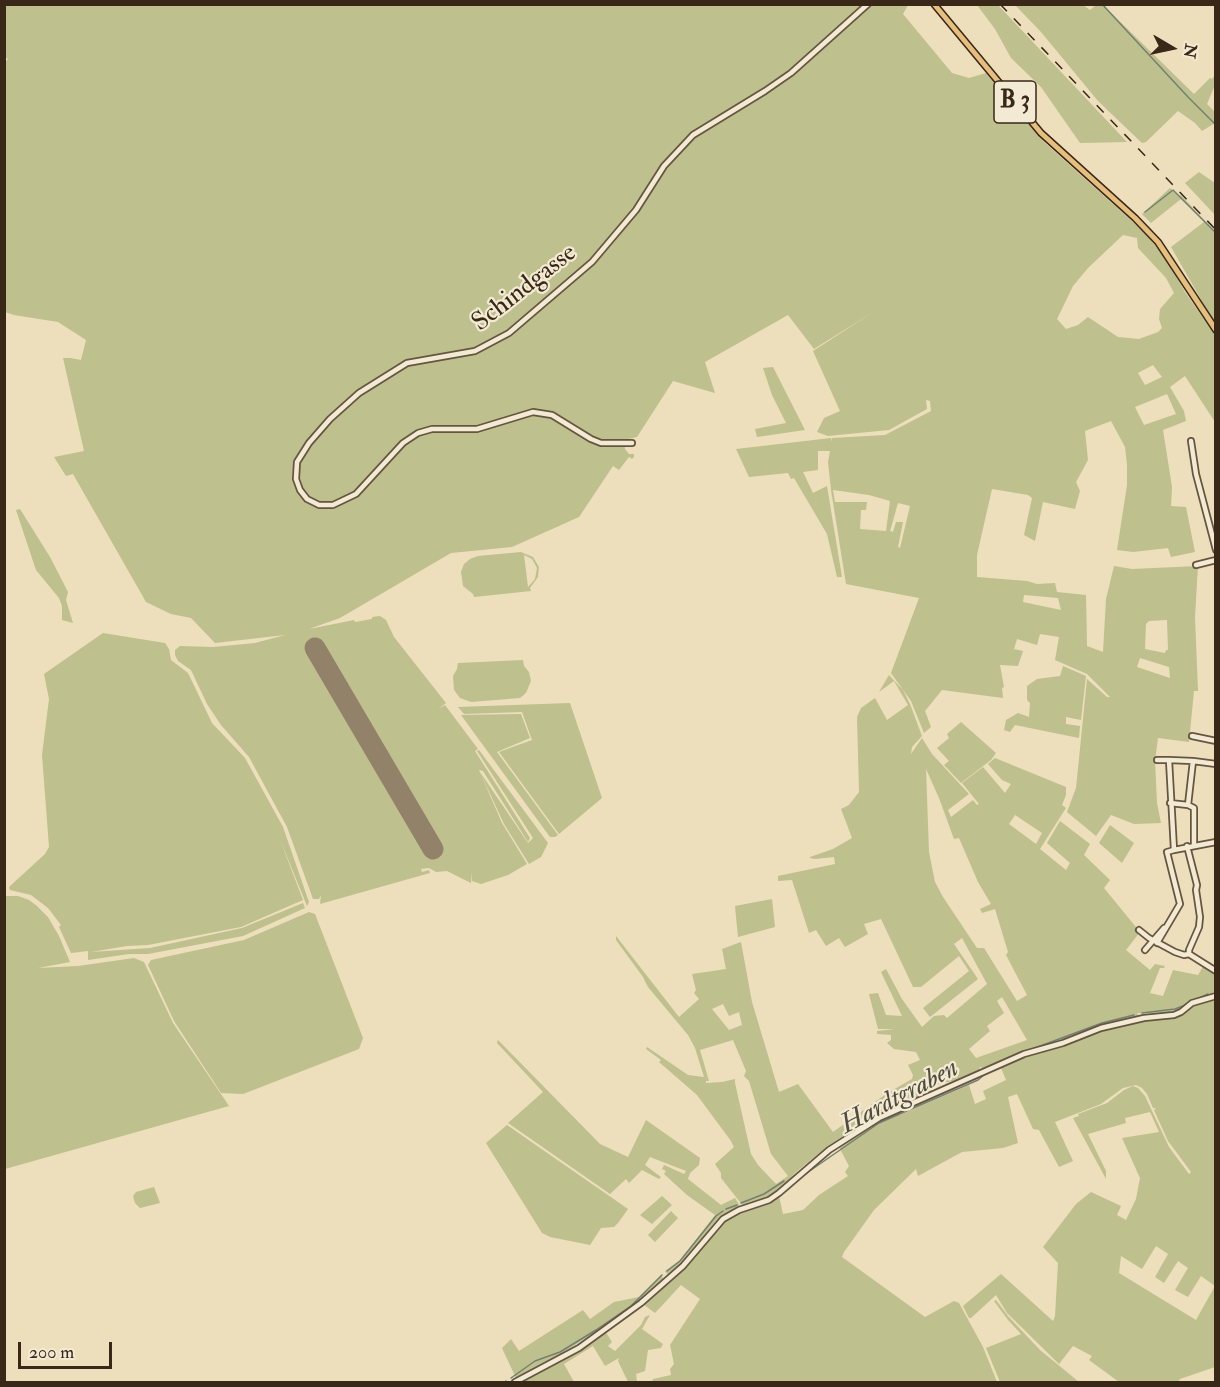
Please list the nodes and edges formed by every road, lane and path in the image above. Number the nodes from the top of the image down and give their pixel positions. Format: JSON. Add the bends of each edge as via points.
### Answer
{"nodes":[{"id":1,"x":868,"y":4,"type":"edge"},
{"id":2,"x":934,"y":4,"type":"edge"},
{"id":3,"x":1215,"y":330,"type":"edge"},
{"id":4,"x":1191,"y":441,"type":"dead end"},
{"id":5,"x":632,"y":443,"type":"dead end"},
{"id":6,"x":1215,"y":551,"type":"edge"},
{"id":7,"x":1215,"y":560,"type":"edge"},
{"id":8,"x":1196,"y":565,"type":"dead end"},
{"id":9,"x":1192,"y":736,"type":"dead end"},
{"id":10,"x":1215,"y":741,"type":"edge"},
{"id":11,"x":1157,"y":760,"type":"dead end"},
{"id":12,"x":1169,"y":760,"type":"junction"},
{"id":13,"x":1194,"y":761,"type":"junction"},
{"id":14,"x":1215,"y":764,"type":"edge"},
{"id":15,"x":1170,"y":802,"type":"junction"},
{"id":16,"x":1188,"y":805,"type":"junction"},
{"id":17,"x":1215,"y":842,"type":"edge"},
{"id":18,"x":1194,"y":845,"type":"junction"},
{"id":19,"x":1187,"y":846,"type":"junction"},
{"id":20,"x":1174,"y":850,"type":"junction"},
{"id":21,"x":1139,"y":930,"type":"dead end"},
{"id":22,"x":1155,"y":941,"type":"junction"},
{"id":23,"x":1145,"y":950,"type":"dead end"},
{"id":24,"x":1189,"y":954,"type":"junction"},
{"id":25,"x":1215,"y":971,"type":"edge"},
{"id":26,"x":1215,"y":996,"type":"edge"},
{"id":27,"x":515,"y":1383,"type":"edge"}],
"edges":[{"from":1,"to":5,"type":"street","name":"Schindgasse","via":[[791,72],[693,135],[664,166],[636,210],[592,262],[509,333],[476,351],[407,363],[358,393],[309,443],[297,462],[297,479],[307,499],[319,505],[333,505],[356,494],[403,443],[418,433],[432,429],[477,429],[533,412],[552,415],[601,443]]},
{"from":2,"to":3,"type":"main road","number":"B 3","via":[[1041,133],[1154,237]]},
{"from":4,"to":6,"type":"street"},
{"from":7,"to":8,"type":"street"},
{"from":9,"to":10,"type":"street"},
{"from":11,"to":12,"type":"street"},
{"from":12,"to":13,"type":"street"},
{"from":12,"to":15,"type":"street"},
{"from":13,"to":14,"type":"street"},
{"from":13,"to":16,"type":"street"},
{"from":15,"to":16,"type":"street"},
{"from":15,"to":20,"type":"street"},
{"from":16,"to":18,"type":"street","via":[[1194,808]]},
{"from":17,"to":18,"type":"street"},
{"from":18,"to":19,"type":"street"},
{"from":19,"to":20,"type":"street"},
{"from":19,"to":24,"type":"street","via":[[1200,917]]},
{"from":20,"to":22,"type":"street","via":[[1167,852],[1180,904]]},
{"from":21,"to":22,"type":"street"},
{"from":22,"to":23,"type":"street"},
{"from":22,"to":24,"type":"street"},
{"from":24,"to":25,"type":"street"},
{"from":26,"to":27,"type":"street","via":[[1192,1003],[1173,1015],[1101,1028],[1024,1054],[879,1118],[829,1150],[769,1200],[723,1219],[683,1266],[641,1304],[579,1347]]}]}
